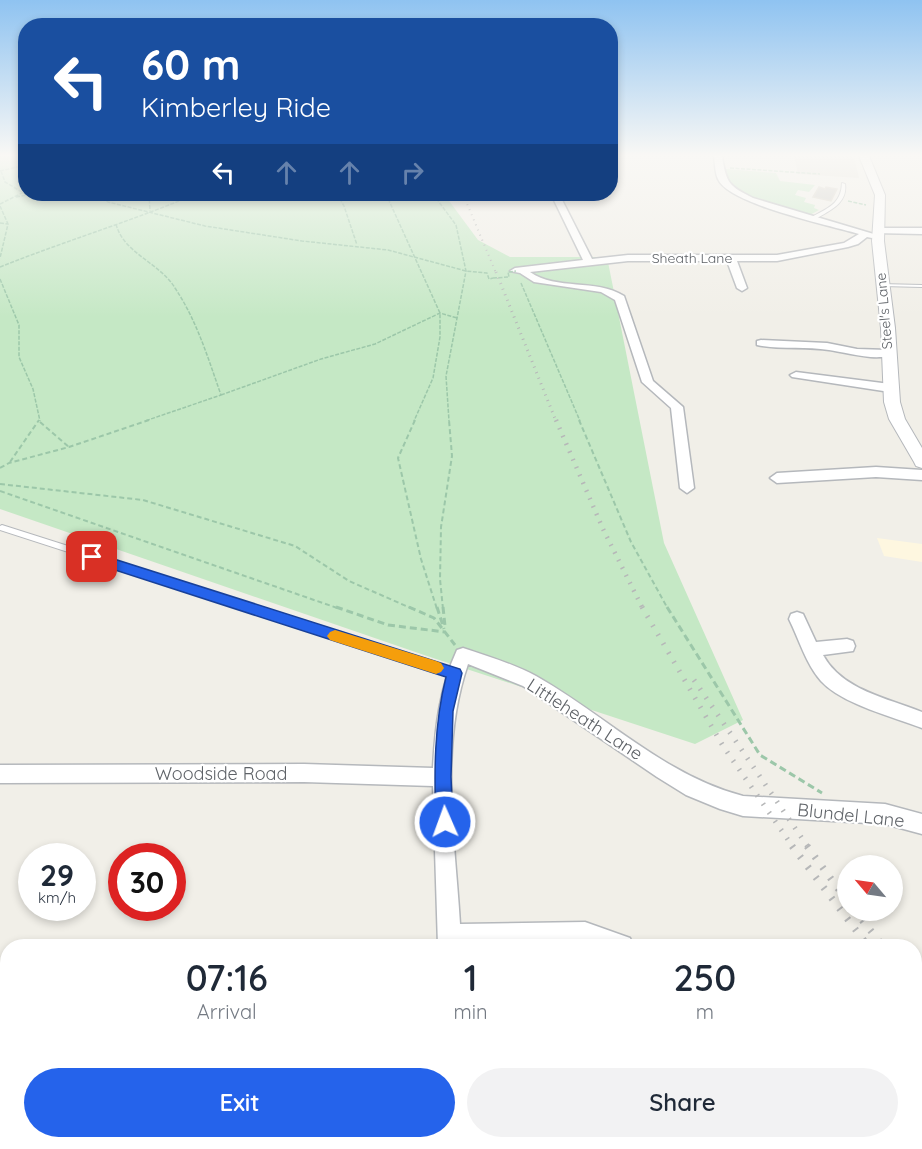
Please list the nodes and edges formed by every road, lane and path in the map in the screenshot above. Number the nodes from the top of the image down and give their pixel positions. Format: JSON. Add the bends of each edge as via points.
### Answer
{"nodes":[{"id":1,"x":2,"y":210,"type":"edge"},
{"id":2,"x":138,"y":210,"type":"edge"},
{"id":3,"x":150,"y":210,"type":"edge"},
{"id":4,"x":159,"y":210,"type":"edge"},
{"id":5,"x":346,"y":210,"type":"edge"},
{"id":6,"x":393,"y":210,"type":"edge"},
{"id":7,"x":445,"y":210,"type":"edge"},
{"id":8,"x":563,"y":210,"type":"edge"},
{"id":9,"x":783,"y":210,"type":"edge"},
{"id":10,"x":826,"y":210,"type":"edge"},
{"id":11,"x":866,"y":210,"type":"edge"},
{"id":12,"x":877,"y":210,"type":"edge"},
{"id":13,"x":151,"y":213,"type":"junction"},
{"id":14,"x":812,"y":219,"type":"junction"},
{"id":15,"x":0,"y":223,"type":"edge"},
{"id":16,"x":8,"y":224,"type":"junction"},
{"id":17,"x":116,"y":224,"type":"junction"},
{"id":18,"x":922,"y":231,"type":"edge"},
{"id":19,"x":873,"y":234,"type":"junction"},
{"id":20,"x":357,"y":245,"type":"junction"},
{"id":21,"x":0,"y":258,"type":"edge"},
{"id":22,"x":416,"y":258,"type":"junction"},
{"id":23,"x":731,"y":258,"type":"junction"},
{"id":24,"x":589,"y":263,"type":"junction"},
{"id":25,"x":0,"y":267,"type":"edge"},
{"id":26,"x":466,"y":271,"type":"junction"},
{"id":27,"x":518,"y":271,"type":"junction"},
{"id":28,"x":0,"y":279,"type":"edge"},
{"id":29,"x":882,"y":285,"type":"junction"},
{"id":30,"x":922,"y":286,"type":"edge"},
{"id":31,"x":741,"y":288,"type":"dead end"},
{"id":32,"x":440,"y":313,"type":"junction"},
{"id":33,"x":458,"y":318,"type":"junction"},
{"id":34,"x":761,"y":343,"type":"dead end"},
{"id":35,"x":888,"y":353,"type":"junction"},
{"id":36,"x":796,"y":375,"type":"dead end"},
{"id":37,"x":890,"y":388,"type":"junction"},
{"id":38,"x":221,"y":395,"type":"junction"},
{"id":39,"x":40,"y":422,"type":"junction"},
{"id":40,"x":69,"y":447,"type":"junction"},
{"id":41,"x":922,"y":462,"type":"edge"},
{"id":42,"x":9,"y":463,"type":"junction"},
{"id":43,"x":0,"y":468,"type":"edge"},
{"id":44,"x":922,"y":475,"type":"edge"},
{"id":45,"x":777,"y":478,"type":"dead end"},
{"id":46,"x":0,"y":483,"type":"edge"},
{"id":47,"x":687,"y":488,"type":"dead end"},
{"id":48,"x":0,"y":491,"type":"edge"},
{"id":49,"x":2,"y":528,"type":"dead end"},
{"id":50,"x":797,"y":619,"type":"dead end"},
{"id":51,"x":445,"y":632,"type":"junction"},
{"id":52,"x":847,"y":646,"type":"dead end"},
{"id":53,"x":812,"y":649,"type":"junction"},
{"id":54,"x":463,"y":655,"type":"junction"},
{"id":55,"x":455,"y":673,"type":"junction"},
{"id":56,"x":922,"y":720,"type":"edge"},
{"id":57,"x":0,"y":774,"type":"edge"},
{"id":58,"x":443,"y":777,"type":"junction"},
{"id":59,"x":826,"y":796,"type":"dead end"},
{"id":60,"x":779,"y":807,"type":"joint"},
{"id":61,"x":922,"y":824,"type":"edge"},
{"id":62,"x":449,"y":939,"type":"edge"},
{"id":63,"x":483,"y":939,"type":"edge"},
{"id":64,"x":602,"y":939,"type":"edge"}],
"edges":[{"from":1,"to":16,"type":"path"},
{"from":2,"to":13,"type":"path"},
{"from":3,"to":13,"type":"path"},
{"from":4,"to":13,"type":"path"},
{"from":5,"to":20,"type":"path"},
{"from":6,"to":22,"type":"path"},
{"from":7,"to":26,"type":"path","via":[[456,225]]},
{"from":8,"to":24,"type":"street"},
{"from":9,"to":14,"type":"street"},
{"from":10,"to":14,"type":"lane"},
{"from":11,"to":19,"type":"path","via":[[865,221]]},
{"from":12,"to":19,"type":"street","name":"Steel's Lane"},
{"from":13,"to":17,"type":"path"},
{"from":13,"to":20,"type":"path","via":[[275,238]]},
{"from":14,"to":19,"type":"street"},
{"from":15,"to":16,"type":"path"},
{"from":16,"to":21,"type":"path"},
{"from":17,"to":25,"type":"path"},
{"from":17,"to":38,"type":"path","via":[[119,236],[174,285],[196,324]]},
{"from":18,"to":19,"type":"street"},
{"from":19,"to":23,"type":"street","name":"Sheath Lane","via":[[855,242],[777,258]]},
{"from":19,"to":29,"type":"street","name":"Steel's Lane"},
{"from":20,"to":22,"type":"path"},
{"from":22,"to":26,"type":"path"},
{"from":22,"to":32,"type":"path"},
{"from":23,"to":24,"type":"street","name":"Sheath Lane","via":[[637,258]]},
{"from":23,"to":31,"type":"street"},
{"from":24,"to":27,"type":"street","name":"Sheath Lane"},
{"from":26,"to":27,"type":"path","bridge":true,"via":[[487,273],[489,279],[509,277],[508,272]]},
{"from":26,"to":33,"type":"path"},
{"from":27,"to":47,"type":"street","via":[[568,287],[603,289],[620,298],[648,382],[677,407]]},
{"from":27,"to":59,"type":"path","via":[[631,542],[661,598],[760,755]]},
{"from":28,"to":39,"type":"path","via":[[20,325],[19,357],[33,389]]},
{"from":29,"to":30,"type":"lane"},
{"from":29,"to":35,"type":"street","name":"Steel's Lane"},
{"from":32,"to":33,"type":"path"},
{"from":32,"to":38,"type":"path","via":[[375,344]]},
{"from":32,"to":51,"type":"path","via":[[433,378],[398,458],[421,560]]},
{"from":33,"to":51,"type":"path","via":[[446,376],[452,456],[441,527]]},
{"from":34,"to":35,"type":"street"},
{"from":35,"to":37,"type":"street","name":"Steel's Lane"},
{"from":36,"to":37,"type":"street"},
{"from":37,"to":41,"type":"street","name":"Steel's Lane","via":[[897,419]]},
{"from":38,"to":40,"type":"path"},
{"from":39,"to":40,"type":"path"},
{"from":39,"to":42,"type":"path"},
{"from":40,"to":42,"type":"path"},
{"from":42,"to":43,"type":"path"},
{"from":44,"to":45,"type":"street","via":[[876,472]]},
{"from":46,"to":51,"type":"path","via":[[143,500],[295,546],[349,581],[434,618]]},
{"from":48,"to":51,"type":"path","via":[[387,625]]},
{"from":49,"to":55,"type":"lane"},
{"from":50,"to":53,"type":"street"},
{"from":51,"to":54,"type":"path"},
{"from":52,"to":53,"type":"street"},
{"from":53,"to":56,"type":"street","via":[[823,670],[838,684]]},
{"from":54,"to":55,"type":"street"},
{"from":54,"to":60,"type":"street","name":"Littleheath Lane","via":[[529,681],[693,788],[743,806]]},
{"from":55,"to":58,"type":"street","via":[[446,711]]},
{"from":57,"to":58,"type":"street","name":"Woodside Road","via":[[304,773]]},
{"from":58,"to":62,"type":"street"},
{"from":60,"to":61,"type":"street","name":"Blundel Lane","via":[[885,814]]},
{"from":63,"to":64,"type":"street","via":[[585,933]]}]}
